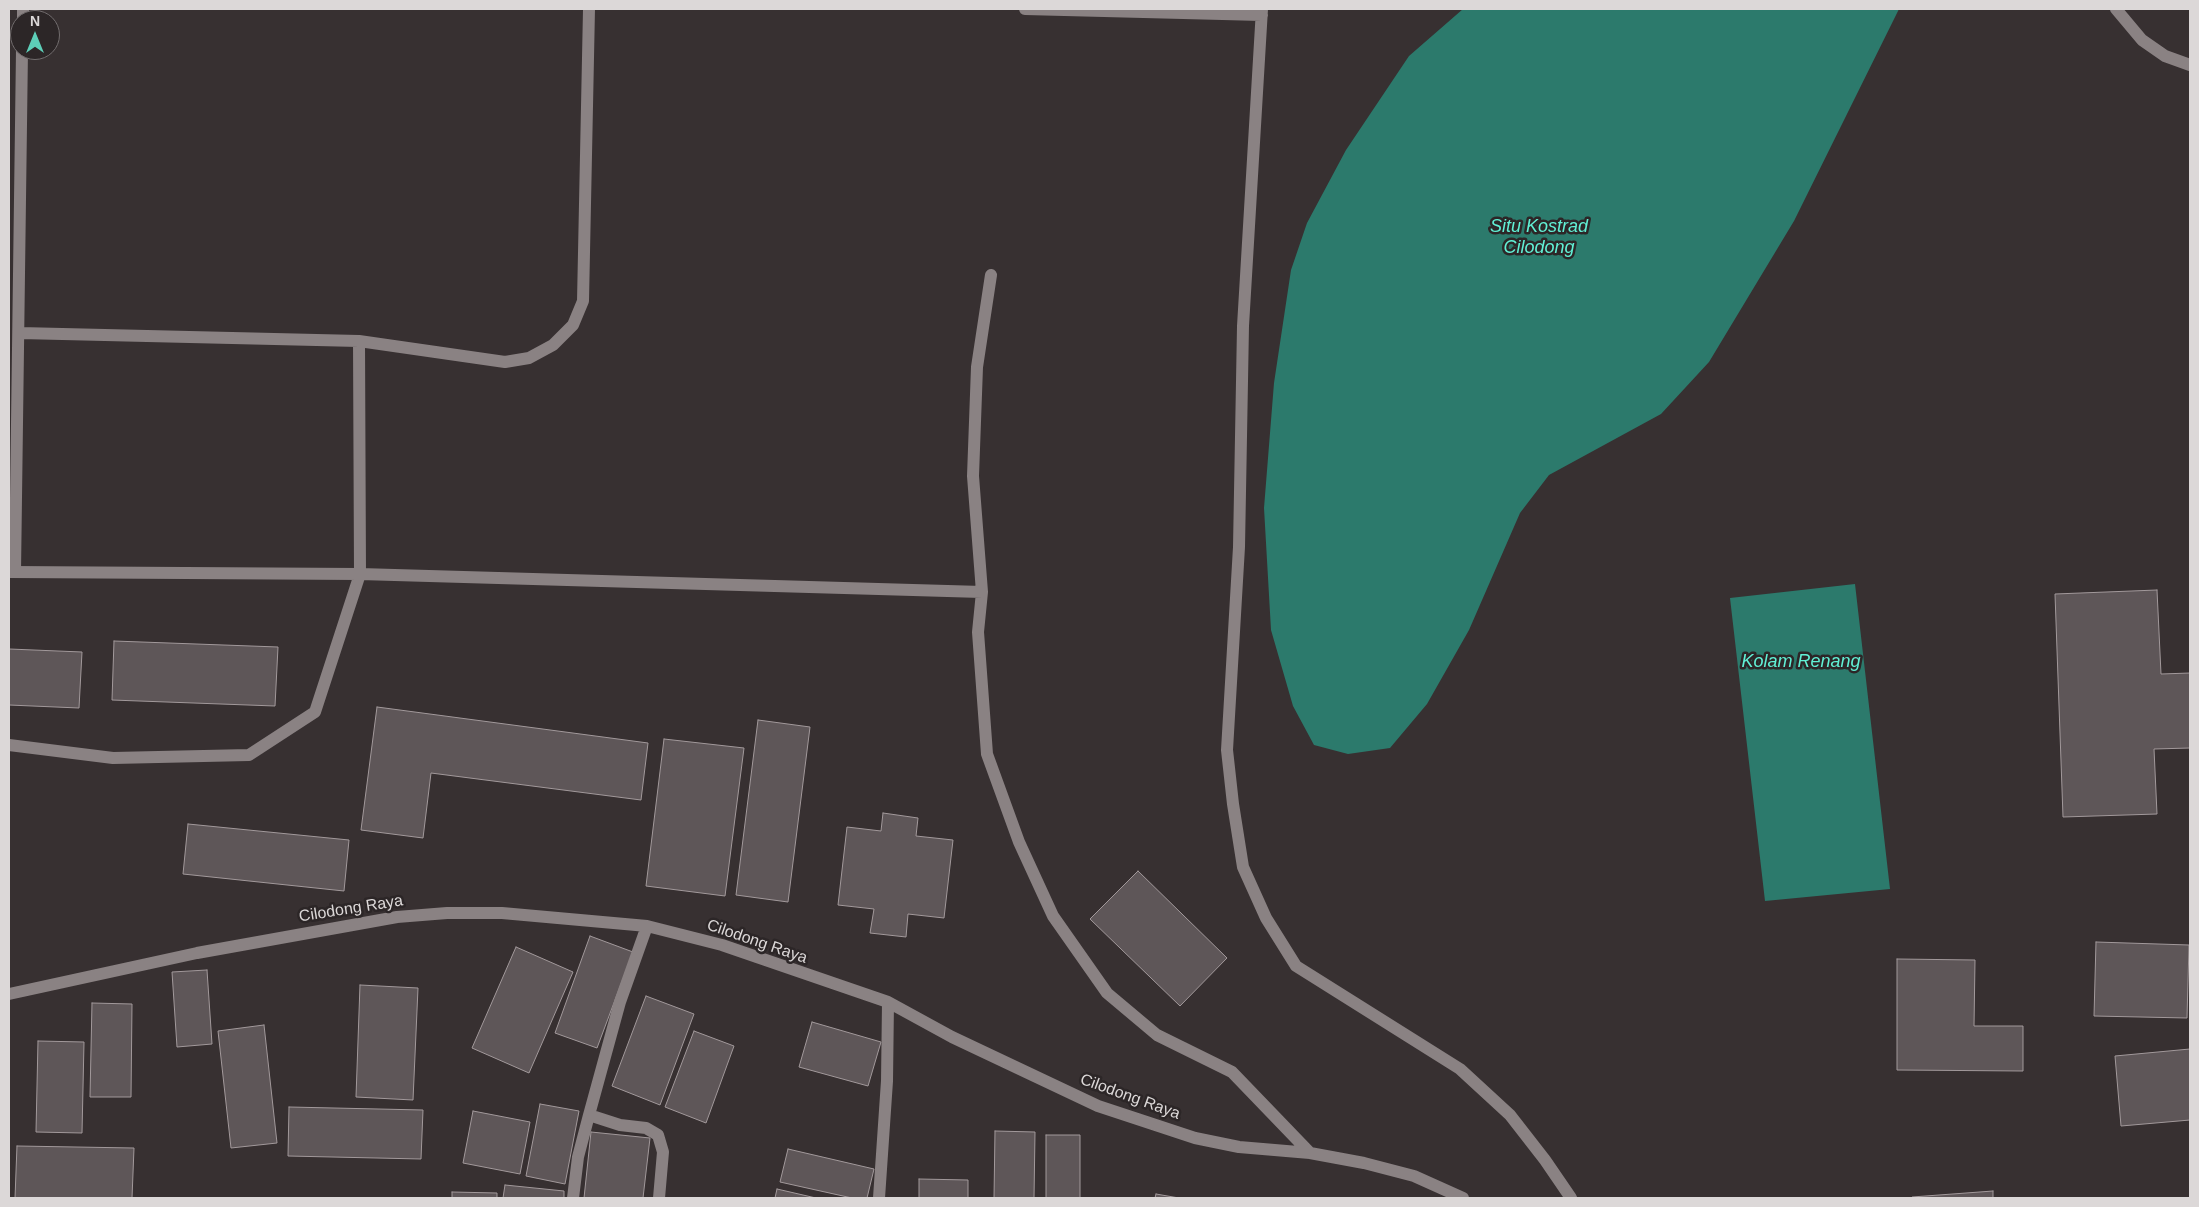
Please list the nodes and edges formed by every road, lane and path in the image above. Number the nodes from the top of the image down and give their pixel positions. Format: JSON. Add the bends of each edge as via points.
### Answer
{"nodes":[{"id":1,"x":589,"y":9,"type":"edge"},
{"id":2,"x":1025,"y":9,"type":"edge"},
{"id":3,"x":2116,"y":9,"type":"edge"},
{"id":4,"x":1262,"y":12,"type":"edge"},
{"id":5,"x":22,"y":60,"type":"edge"},
{"id":6,"x":2190,"y":65,"type":"edge"},
{"id":7,"x":990,"y":275,"type":"dead end"},
{"id":8,"x":20,"y":333,"type":"junction"},
{"id":9,"x":359,"y":342,"type":"junction"},
{"id":10,"x":12,"y":572,"type":"edge"},
{"id":11,"x":360,"y":574,"type":"junction"},
{"id":12,"x":982,"y":592,"type":"junction"},
{"id":13,"x":9,"y":745,"type":"edge"},
{"id":14,"x":647,"y":926,"type":"junction"},
{"id":15,"x":9,"y":994,"type":"edge"},
{"id":16,"x":888,"y":1002,"type":"junction"},
{"id":17,"x":589,"y":1115,"type":"junction"},
{"id":18,"x":1310,"y":1153,"type":"junction"},
{"id":19,"x":1448,"y":1195,"type":"edge"},
{"id":20,"x":573,"y":1198,"type":"edge"},
{"id":21,"x":658,"y":1198,"type":"edge"},
{"id":22,"x":879,"y":1198,"type":"edge"},
{"id":23,"x":1463,"y":1198,"type":"edge"},
{"id":24,"x":1570,"y":1198,"type":"edge"}],
"edges":[{"from":1,"to":9,"type":"street","via":[[583,301],[573,325],[552,345],[529,358],[505,362]]},
{"from":2,"to":4,"type":"street"},
{"from":3,"to":6,"type":"street","via":[[2142,40],[2164,56]]},
{"from":4,"to":24,"type":"street","via":[[1243,326],[1239,547],[1227,750],[1243,867],[1266,918],[1296,966],[1460,1069],[1510,1115]]},
{"from":5,"to":8,"type":"street"},
{"from":7,"to":12,"type":"street","via":[[977,367],[973,476]]},
{"from":8,"to":9,"type":"street"},
{"from":8,"to":10,"type":"street"},
{"from":9,"to":11,"type":"street"},
{"from":10,"to":11,"type":"street"},
{"from":11,"to":12,"type":"street"},
{"from":11,"to":13,"type":"street","via":[[315,712],[248,755],[113,758]]},
{"from":12,"to":18,"type":"street","via":[[978,632],[987,754],[1019,842],[1053,916],[1107,993],[1157,1035],[1232,1072]]},
{"from":14,"to":15,"type":"street","name":"Cilodong Raya","via":[[502,913],[397,917],[197,953]]},
{"from":14,"to":16,"type":"street","name":"Cilodong Raya","via":[[722,945]]},
{"from":14,"to":17,"type":"street","via":[[620,1002]]},
{"from":16,"to":18,"type":"street","name":"Cilodong Raya","via":[[952,1037],[1098,1106],[1195,1138],[1239,1147]]},
{"from":16,"to":22,"type":"street","via":[[887,1081]]},
{"from":17,"to":20,"type":"street","via":[[578,1157]]},
{"from":17,"to":21,"type":"street","via":[[646,1128],[658,1135],[663,1152]]},
{"from":18,"to":19,"type":"street","name":"Cilodong Raya","via":[[1414,1176]]},
{"from":19,"to":23,"type":"street","name":"Cilodong Raya"}]}
